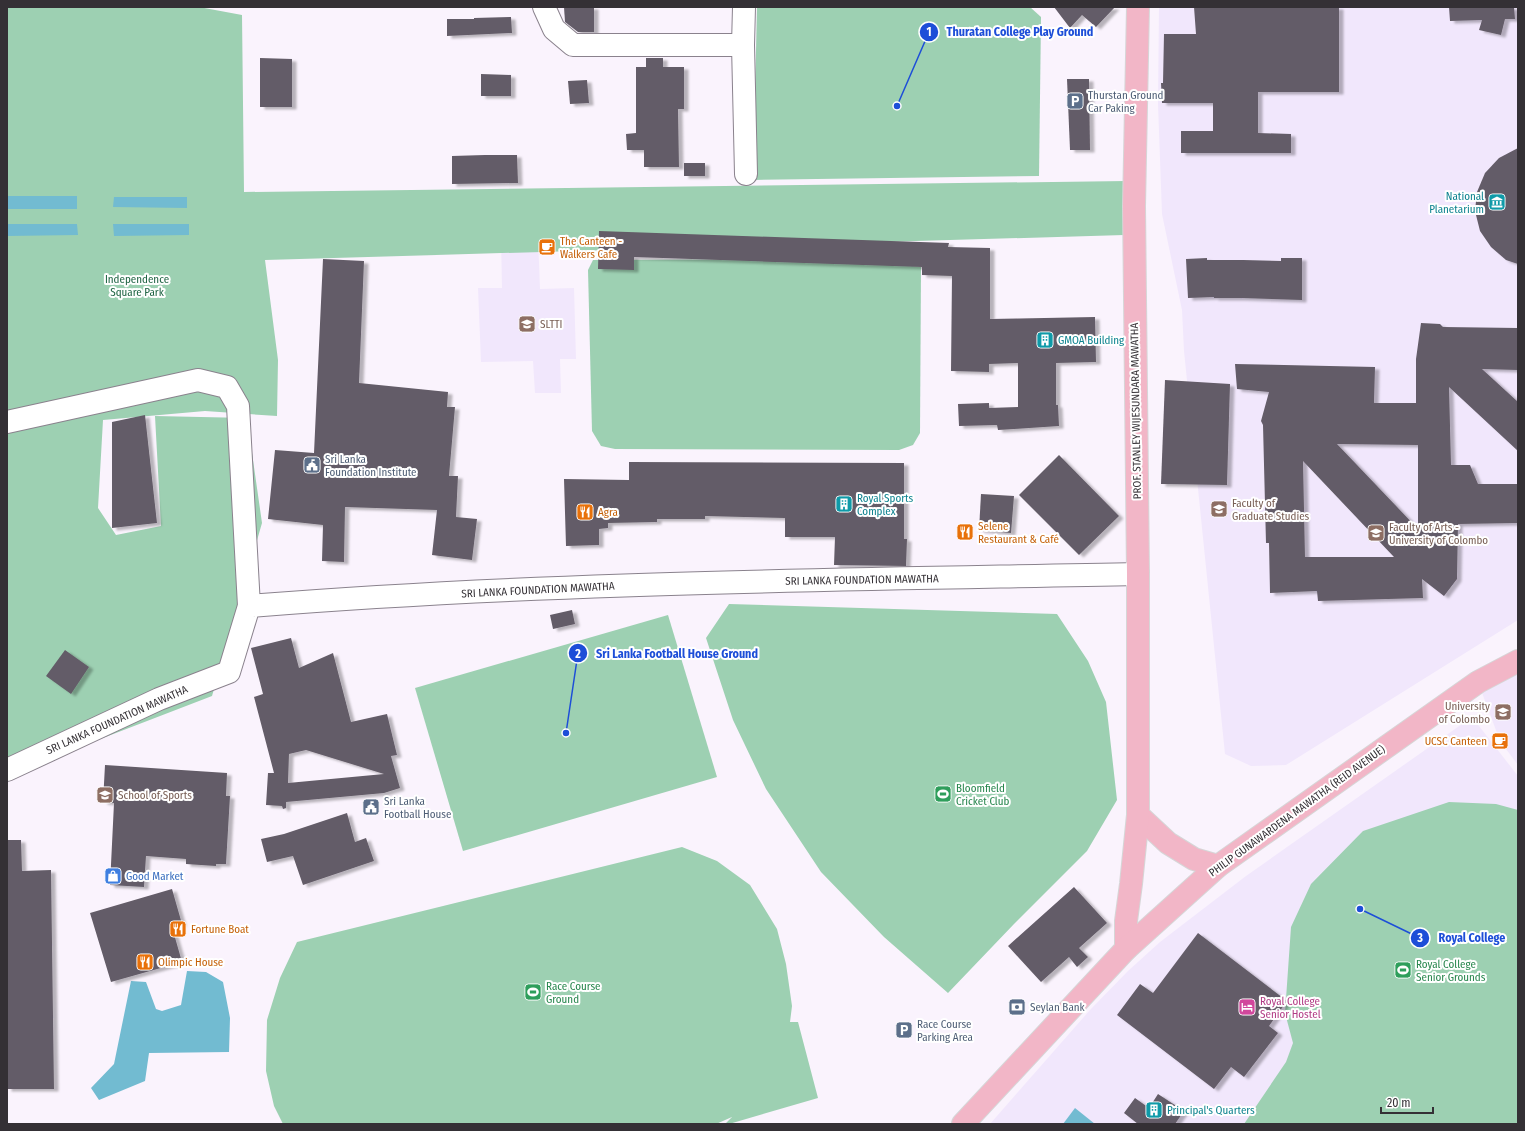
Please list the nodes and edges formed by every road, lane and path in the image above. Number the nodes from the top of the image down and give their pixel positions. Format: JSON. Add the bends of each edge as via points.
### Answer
{"nodes":[{"id":1,"x":544,"y":7,"type":"edge"},
{"id":2,"x":744,"y":7,"type":"edge"},
{"id":3,"x":1138,"y":7,"type":"edge"},
{"id":4,"x":744,"y":45,"type":"junction"},
{"id":5,"x":746,"y":174,"type":"dead end"},
{"id":6,"x":7,"y":422,"type":"edge"},
{"id":7,"x":1138,"y":574,"type":"junction"},
{"id":8,"x":249,"y":606,"type":"junction"},
{"id":9,"x":1518,"y":661,"type":"edge"},
{"id":10,"x":7,"y":770,"type":"edge"},
{"id":11,"x":1138,"y":815,"type":"junction"},
{"id":12,"x":1218,"y":866,"type":"junction"},
{"id":13,"x":1126,"y":949,"type":"junction"},
{"id":14,"x":963,"y":1124,"type":"edge"}],
"edges":[{"from":1,"to":4,"type":"street","via":[[554,29],[573,45]]},
{"from":2,"to":4,"type":"street"},
{"from":3,"to":7,"type":"main road","name":"PROF. STANLEY WIJESUNDARA MAWATHA","via":[[1134,213]]},
{"from":4,"to":5,"type":"street"},
{"from":6,"to":8,"type":"street","via":[[198,380],[227,387],[238,406]]},
{"from":7,"to":8,"type":"street","name":"SRI LANKA FOUNDATION MAWATHA","via":[[634,585],[337,599]]},
{"from":7,"to":11,"type":"main road","name":"PROF. STANLEY WIJESUNDARA MAWATHA"},
{"from":8,"to":10,"type":"street","name":"SRI LANKA FOUNDATION MAWATHA","via":[[229,672],[159,699]]},
{"from":9,"to":12,"type":"main road","name":"PHILIP GUNAWARDENA MAWATHA (REID AVENUE)","via":[[1478,682]]},
{"from":11,"to":12,"type":"main road","via":[[1168,843],[1194,859]]},
{"from":11,"to":13,"type":"main road","name":"PROF. STANLEY WIJESUNDARA MAWATHA","via":[[1126,921]]},
{"from":12,"to":13,"type":"main road","name":"PHILIP GUNAWARDENA MAWATHA (REID AVENUE)"},
{"from":13,"to":14,"type":"main road","name":"PHILIP GUNAWARDENA MAWATHA (REID AVENUE)"}]}
